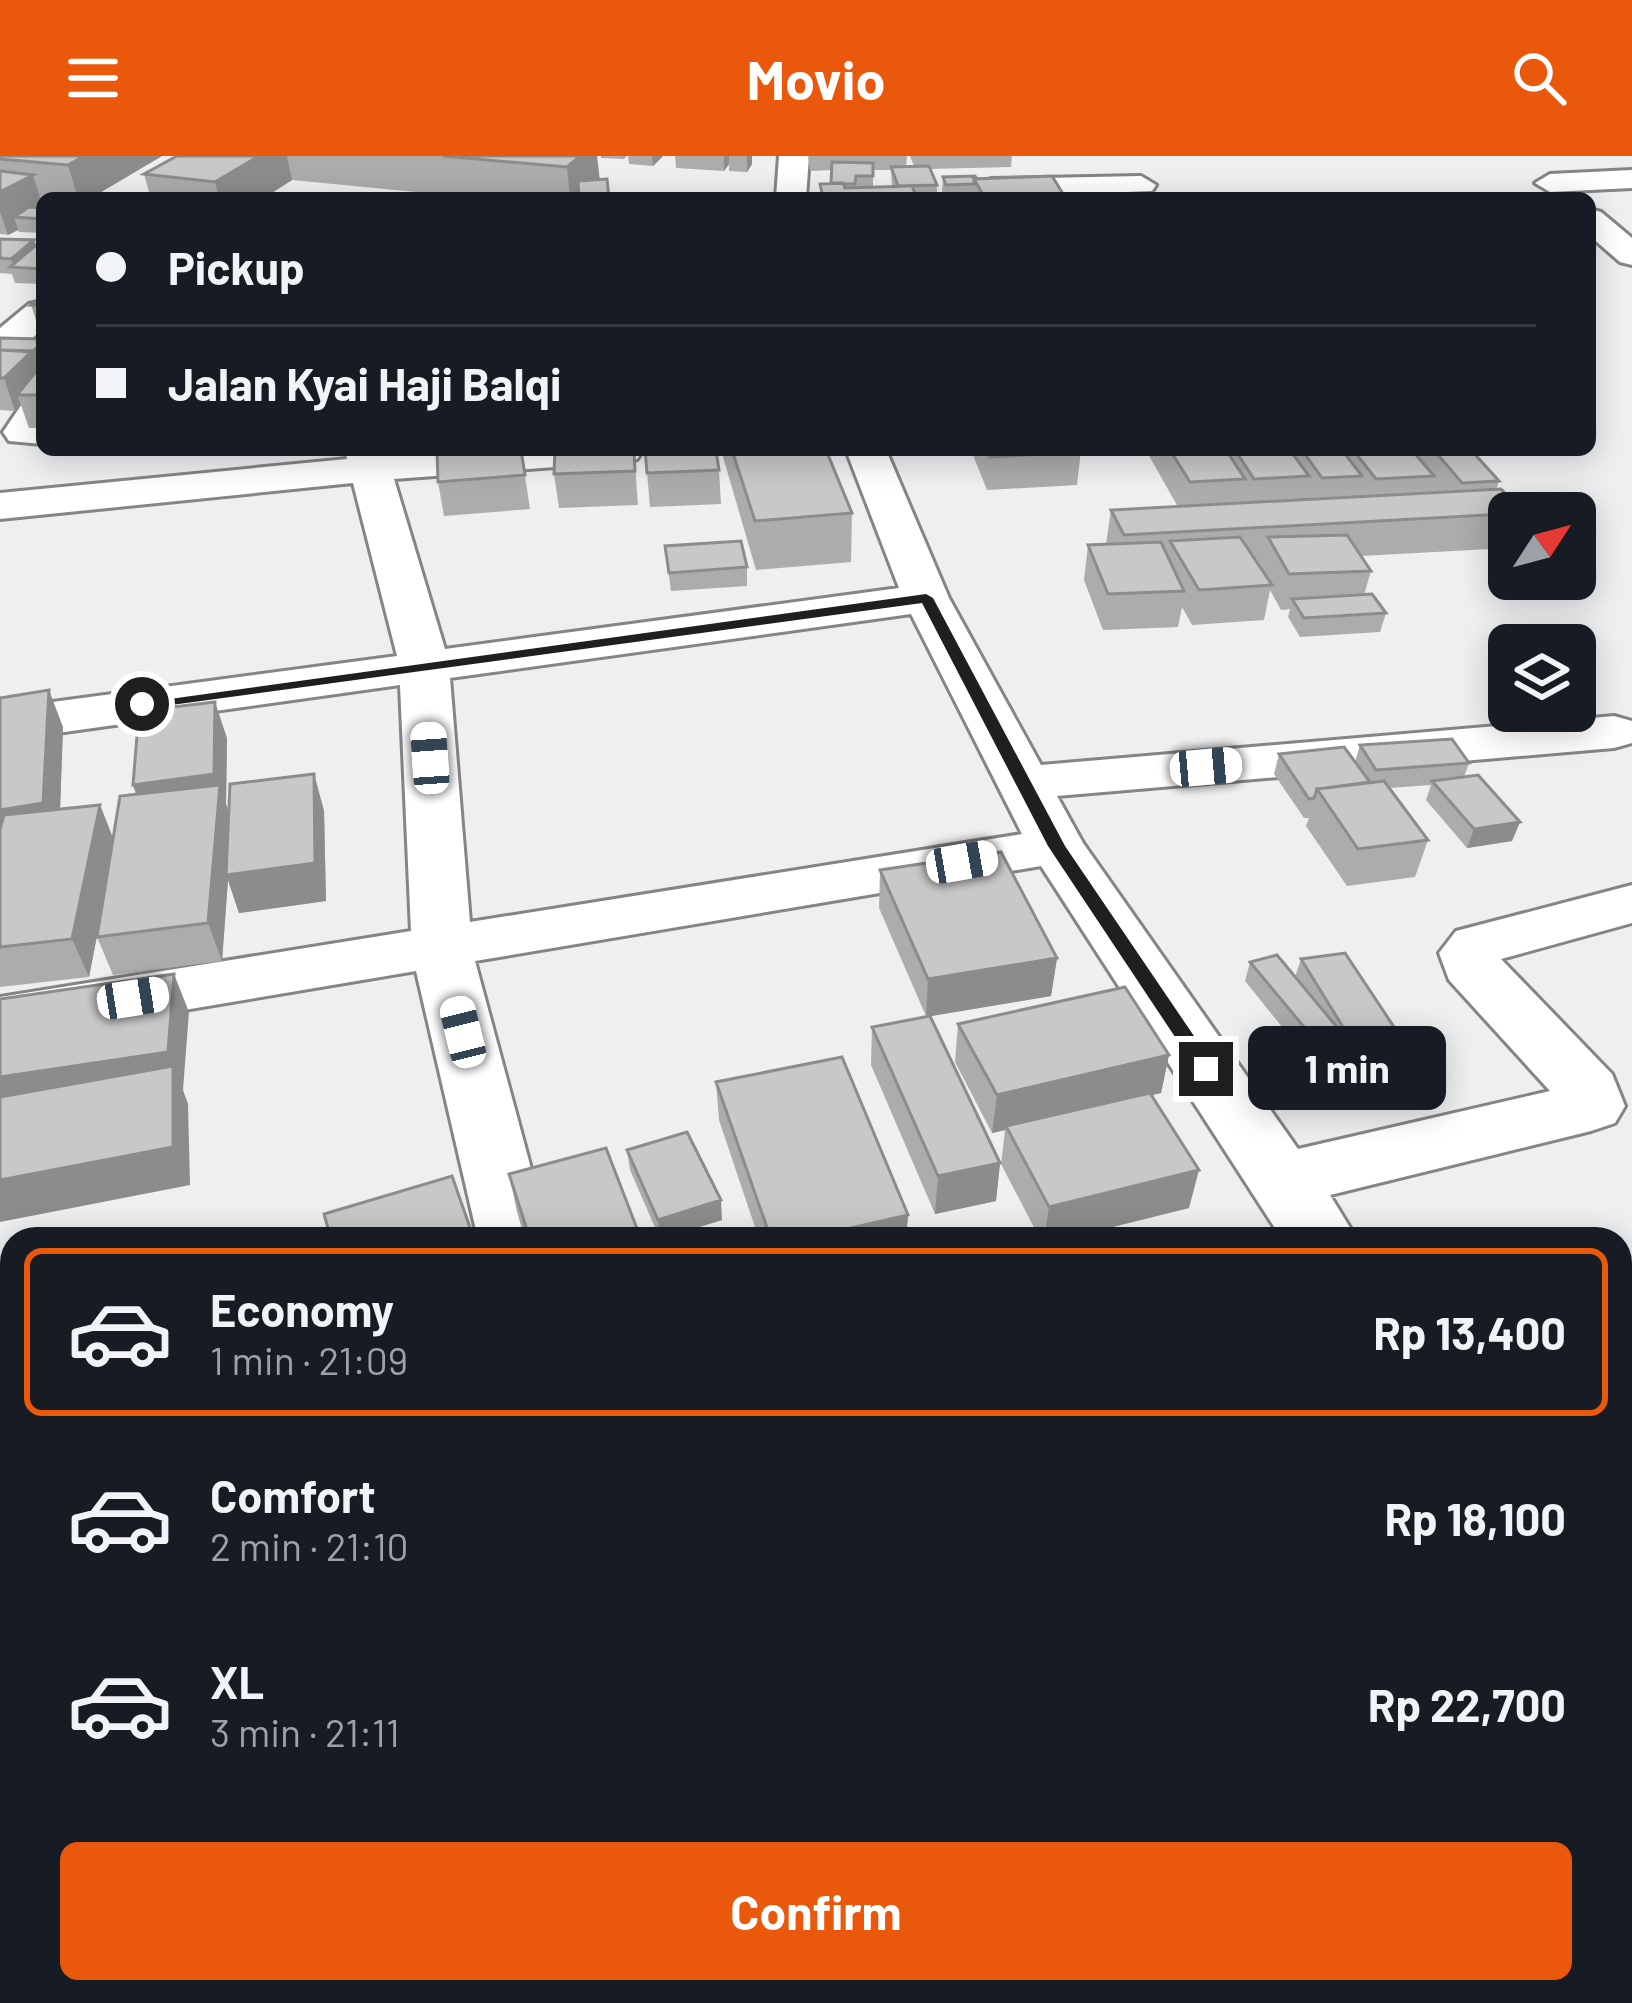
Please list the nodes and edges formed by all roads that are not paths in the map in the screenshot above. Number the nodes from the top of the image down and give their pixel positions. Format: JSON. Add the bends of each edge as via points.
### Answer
{"nodes":[{"id":1,"x":794,"y":156,"type":"edge"},
{"id":2,"x":1632,"y":179,"type":"edge"},
{"id":3,"x":1141,"y":185,"type":"dead end"},
{"id":4,"x":791,"y":192,"type":"edge"},
{"id":5,"x":984,"y":192,"type":"edge"},
{"id":6,"x":1596,"y":192,"type":"edge"},
{"id":7,"x":1596,"y":224,"type":"edge"},
{"id":8,"x":1632,"y":255,"type":"edge"},
{"id":9,"x":36,"y":317,"type":"edge"},
{"id":10,"x":0,"y":346,"type":"edge"},
{"id":11,"x":0,"y":378,"type":"edge"},
{"id":12,"x":36,"y":379,"type":"edge"},
{"id":13,"x":469,"y":456,"type":"edge"},
{"id":14,"x":868,"y":456,"type":"edge"},
{"id":15,"x":366,"y":460,"type":"edge"},
{"id":16,"x":0,"y":506,"type":"edge"},
{"id":17,"x":926,"y":598,"type":"junction"},
{"id":18,"x":424,"y":663,"type":"junction"},
{"id":19,"x":0,"y":725,"type":"edge"},
{"id":20,"x":1614,"y":732,"type":"dead end"},
{"id":21,"x":1025,"y":783,"type":"junction"},
{"id":22,"x":1057,"y":846,"type":"junction"},
{"id":23,"x":1632,"y":904,"type":"edge"},
{"id":24,"x":442,"y":950,"type":"junction"},
{"id":25,"x":0,"y":1019,"type":"edge"},
{"id":26,"x":1303,"y":1222,"type":"edge"},
{"id":27,"x":511,"y":1227,"type":"edge"}],
"edges":[{"from":1,"to":4,"type":"street"},
{"from":2,"to":6,"type":"street"},
{"from":3,"to":5,"type":"street"},
{"from":7,"to":8,"type":"street"},
{"from":9,"to":10,"type":"street"},
{"from":11,"to":12,"type":"street"},
{"from":13,"to":15,"type":"street"},
{"from":14,"to":17,"type":"street"},
{"from":15,"to":16,"type":"street"},
{"from":15,"to":18,"type":"street"},
{"from":17,"to":18,"type":"street"},
{"from":17,"to":21,"type":"street"},
{"from":18,"to":19,"type":"street"},
{"from":18,"to":24,"type":"street"},
{"from":20,"to":21,"type":"street"},
{"from":21,"to":22,"type":"street"},
{"from":22,"to":24,"type":"street"},
{"from":22,"to":26,"type":"street"},
{"from":23,"to":26,"type":"street","via":[[1469,953],[1471,965],[1589,1091],[1592,1106]]},
{"from":24,"to":25,"type":"street"},
{"from":24,"to":27,"type":"street"}]}
